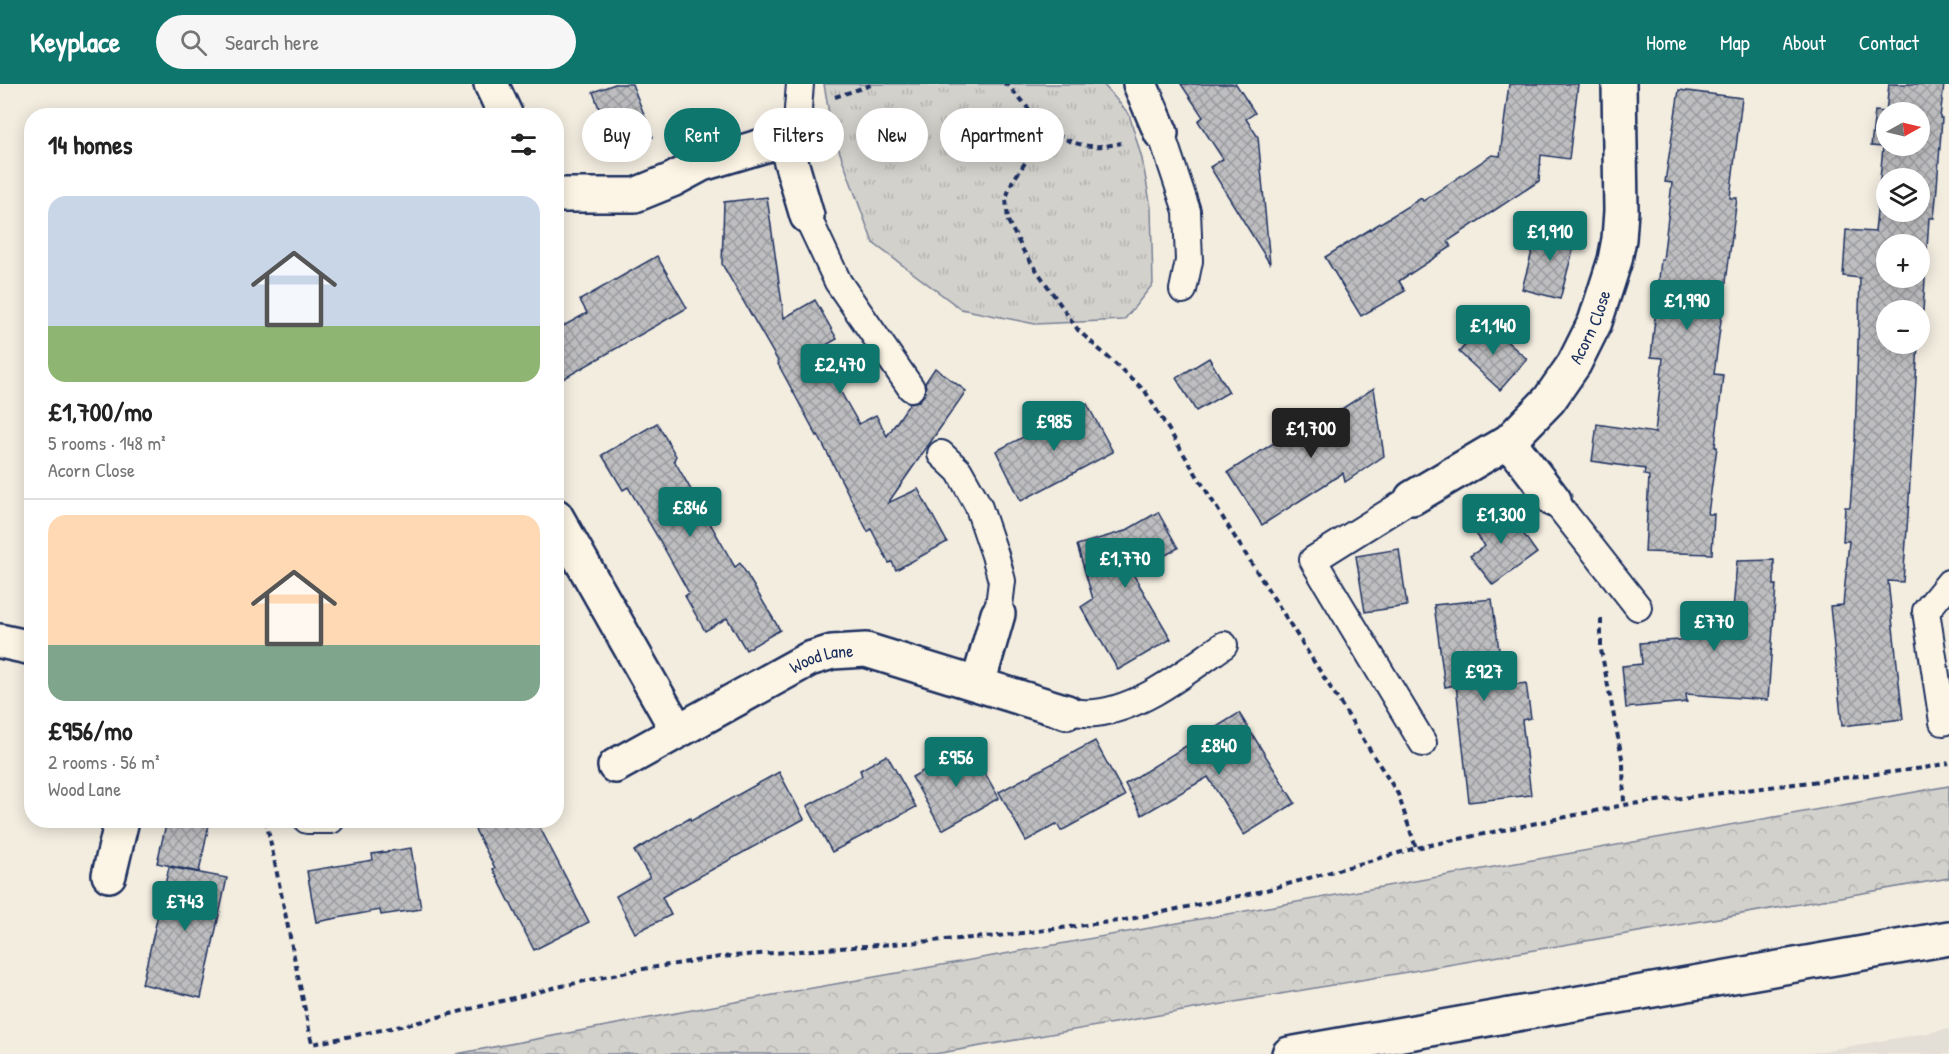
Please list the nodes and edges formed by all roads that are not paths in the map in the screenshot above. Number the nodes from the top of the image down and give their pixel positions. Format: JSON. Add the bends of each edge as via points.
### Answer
{"nodes":[{"id":1,"x":491,"y":84,"type":"edge"},
{"id":2,"x":800,"y":84,"type":"edge"},
{"id":3,"x":1140,"y":84,"type":"edge"},
{"id":4,"x":1619,"y":84,"type":"edge"},
{"id":5,"x":502,"y":108,"type":"edge"},
{"id":6,"x":798,"y":108,"type":"edge"},
{"id":7,"x":1161,"y":133,"type":"joint"},
{"id":8,"x":753,"y":148,"type":"edge"},
{"id":9,"x":798,"y":162,"type":"edge"},
{"id":10,"x":564,"y":195,"type":"edge"},
{"id":11,"x":807,"y":216,"type":"joint"},
{"id":12,"x":1183,"y":290,"type":"dead end"},
{"id":13,"x":911,"y":388,"type":"dead end"},
{"id":14,"x":1509,"y":441,"type":"junction"},
{"id":15,"x":940,"y":454,"type":"dead end"},
{"id":16,"x":1412,"y":498,"type":"joint"},
{"id":17,"x":1554,"y":500,"type":"joint"},
{"id":18,"x":564,"y":530,"type":"edge"},
{"id":19,"x":1949,"y":583,"type":"edge"},
{"id":20,"x":1638,"y":607,"type":"dead end"},
{"id":21,"x":998,"y":614,"type":"joint"},
{"id":22,"x":0,"y":641,"type":"edge"},
{"id":23,"x":1224,"y":645,"type":"dead end"},
{"id":24,"x":24,"y":646,"type":"edge"},
{"id":25,"x":978,"y":684,"type":"junction"},
{"id":26,"x":1067,"y":712,"type":"joint"},
{"id":27,"x":1943,"y":722,"type":"dead end"},
{"id":28,"x":677,"y":730,"type":"junction"},
{"id":29,"x":1423,"y":743,"type":"dead end"},
{"id":30,"x":615,"y":766,"type":"dead end"},
{"id":31,"x":120,"y":828,"type":"edge"},
{"id":32,"x":109,"y":876,"type":"dead end"},
{"id":33,"x":1949,"y":938,"type":"edge"},
{"id":34,"x":1289,"y":1054,"type":"edge"}],
"edges":[{"from":1,"to":5,"type":"main road"},
{"from":2,"to":6,"type":"lane"},
{"from":3,"to":7,"type":"main road"},
{"from":4,"to":14,"type":"main road","name":"Acorn Close","via":[[1621,212],[1615,260],[1595,322],[1574,364],[1549,400]]},
{"from":7,"to":12,"type":"lane","via":[[1187,211],[1189,261]]},
{"from":8,"to":10,"type":"main road","via":[[702,164],[635,195]]},
{"from":9,"to":11,"type":"main road"},
{"from":11,"to":13,"type":"lane","via":[[838,282]]},
{"from":14,"to":16,"type":"main road","name":"Acorn Close"},
{"from":14,"to":17,"type":"main road"},
{"from":15,"to":21,"type":"lane","via":[[959,471],[978,505],[1002,581]]},
{"from":16,"to":29,"type":"lane","via":[[1313,560]]},
{"from":17,"to":20,"type":"lane"},
{"from":18,"to":28,"type":"main road"},
{"from":19,"to":27,"type":"lane","via":[[1926,611]]},
{"from":21,"to":25,"type":"main road"},
{"from":22,"to":24,"type":"main road"},
{"from":23,"to":26,"type":"lane","via":[[1162,688],[1120,707],[1095,713]]},
{"from":25,"to":26,"type":"main road","name":"Wood Lane"},
{"from":25,"to":28,"type":"main road","name":"Wood Lane","via":[[866,650],[832,652],[809,659]]},
{"from":28,"to":30,"type":"main road","name":"Wood Lane"},
{"from":31,"to":32,"type":"main road"},
{"from":33,"to":34,"type":"main road"}]}
